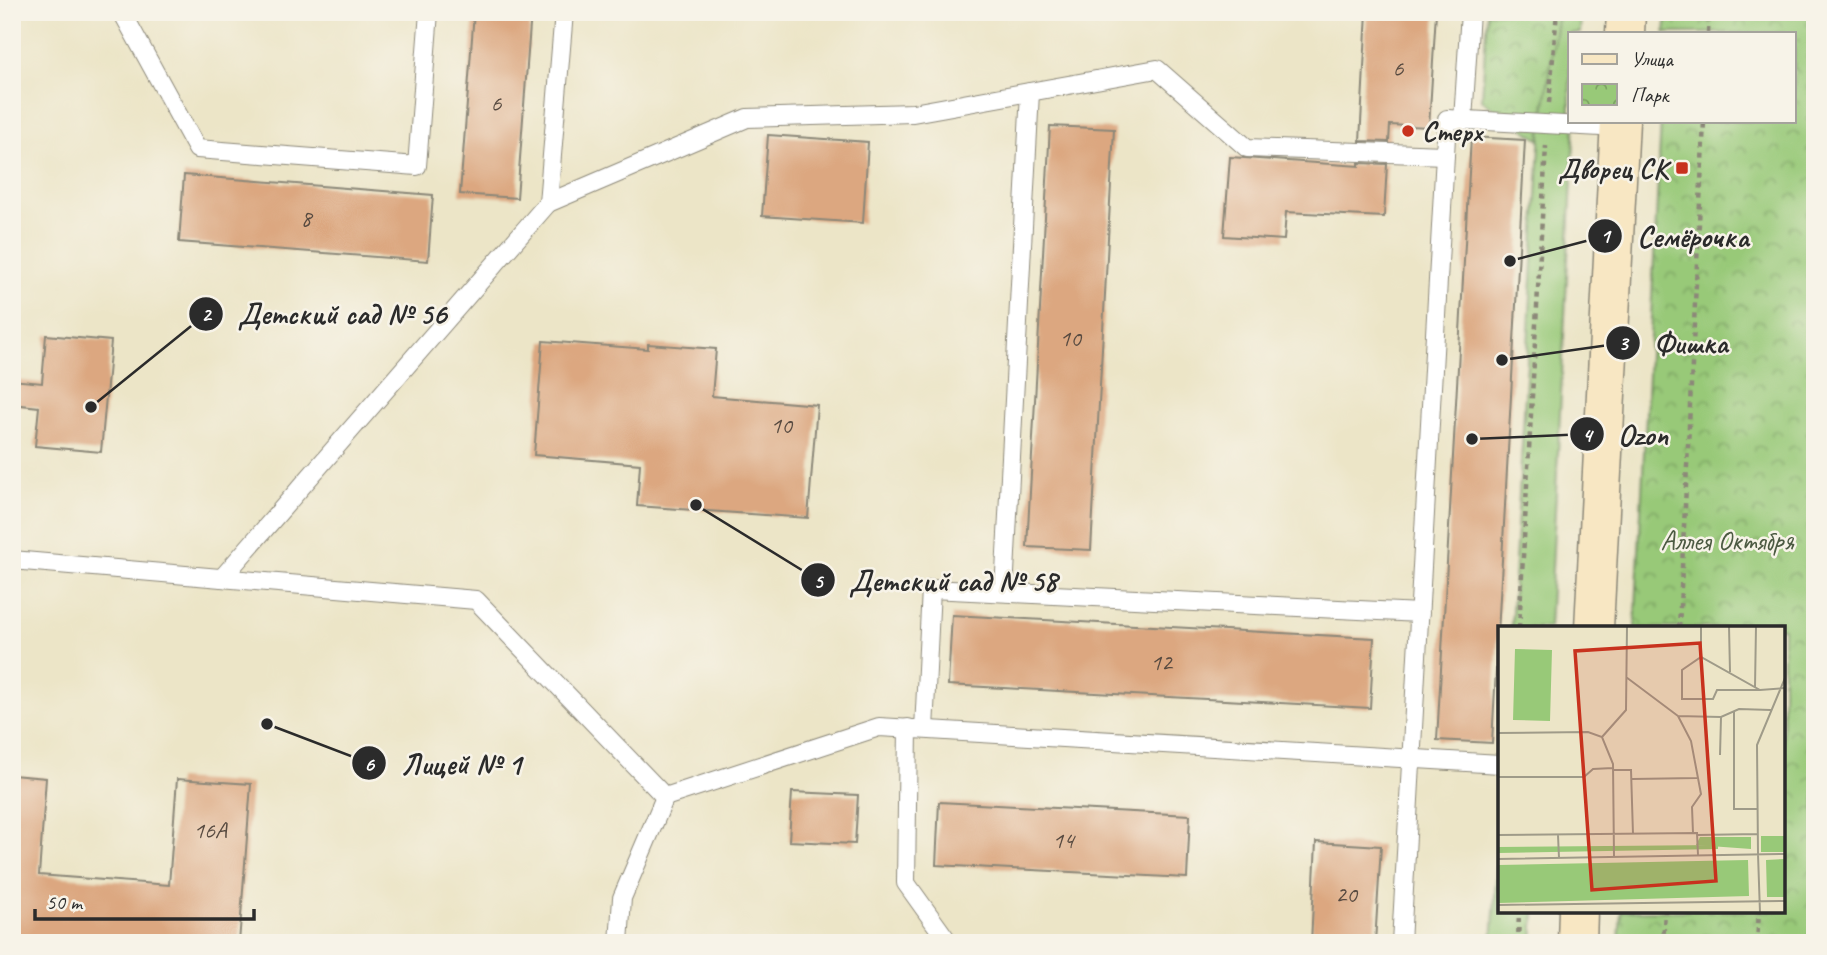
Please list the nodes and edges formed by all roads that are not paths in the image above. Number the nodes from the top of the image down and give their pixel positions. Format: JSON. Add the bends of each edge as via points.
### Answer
{"nodes":[{"id":1,"x":122,"y":12,"type":"edge"},
{"id":2,"x":429,"y":12,"type":"edge"},
{"id":3,"x":565,"y":12,"type":"edge"},
{"id":4,"x":1470,"y":12,"type":"edge"},
{"id":5,"x":1626,"y":12,"type":"edge"},
{"id":6,"x":1625,"y":32,"type":"edge"},
{"id":7,"x":1030,"y":92,"type":"junction"},
{"id":8,"x":1463,"y":120,"type":"junction"},
{"id":9,"x":1620,"y":124,"type":"edge"},
{"id":10,"x":1445,"y":155,"type":"junction"},
{"id":11,"x":548,"y":203,"type":"junction"},
{"id":12,"x":12,"y":560,"type":"edge"},
{"id":13,"x":222,"y":578,"type":"junction"},
{"id":14,"x":1004,"y":592,"type":"junction"},
{"id":15,"x":1420,"y":613,"type":"junction"},
{"id":16,"x":1594,"y":626,"type":"edge"},
{"id":17,"x":916,"y":729,"type":"junction"},
{"id":18,"x":1412,"y":759,"type":"junction"},
{"id":19,"x":1498,"y":764,"type":"edge"},
{"id":20,"x":665,"y":797,"type":"junction"},
{"id":21,"x":1578,"y":913,"type":"edge"},
{"id":22,"x":619,"y":943,"type":"edge"},
{"id":23,"x":949,"y":943,"type":"edge"},
{"id":24,"x":1401,"y":943,"type":"edge"},
{"id":25,"x":1577,"y":943,"type":"edge"}],
"edges":[{"from":1,"to":2,"type":"lane","via":[[197,149],[417,166]]},
{"from":3,"to":11,"type":"lane"},
{"from":4,"to":8,"type":"lane"},
{"from":5,"to":6,"type":"main road"},
{"from":7,"to":10,"type":"lane","via":[[1157,69],[1248,148]]},
{"from":7,"to":11,"type":"lane","via":[[913,113],[747,118]]},
{"from":7,"to":14,"type":"lane"},
{"from":8,"to":9,"type":"lane"},
{"from":8,"to":10,"type":"lane","via":[[1447,119]]},
{"from":9,"to":16,"type":"main road"},
{"from":10,"to":15,"type":"lane"},
{"from":11,"to":13,"type":"lane"},
{"from":12,"to":13,"type":"lane"},
{"from":13,"to":20,"type":"lane","via":[[477,600]]},
{"from":14,"to":15,"type":"lane"},
{"from":14,"to":17,"type":"lane","via":[[931,589]]},
{"from":15,"to":18,"type":"lane"},
{"from":17,"to":18,"type":"lane"},
{"from":17,"to":20,"type":"lane","via":[[879,727]]},
{"from":17,"to":23,"type":"lane","via":[[906,883]]},
{"from":18,"to":19,"type":"lane"},
{"from":18,"to":24,"type":"lane"},
{"from":20,"to":22,"type":"lane","via":[[622,898]]},
{"from":21,"to":25,"type":"main road"}]}
